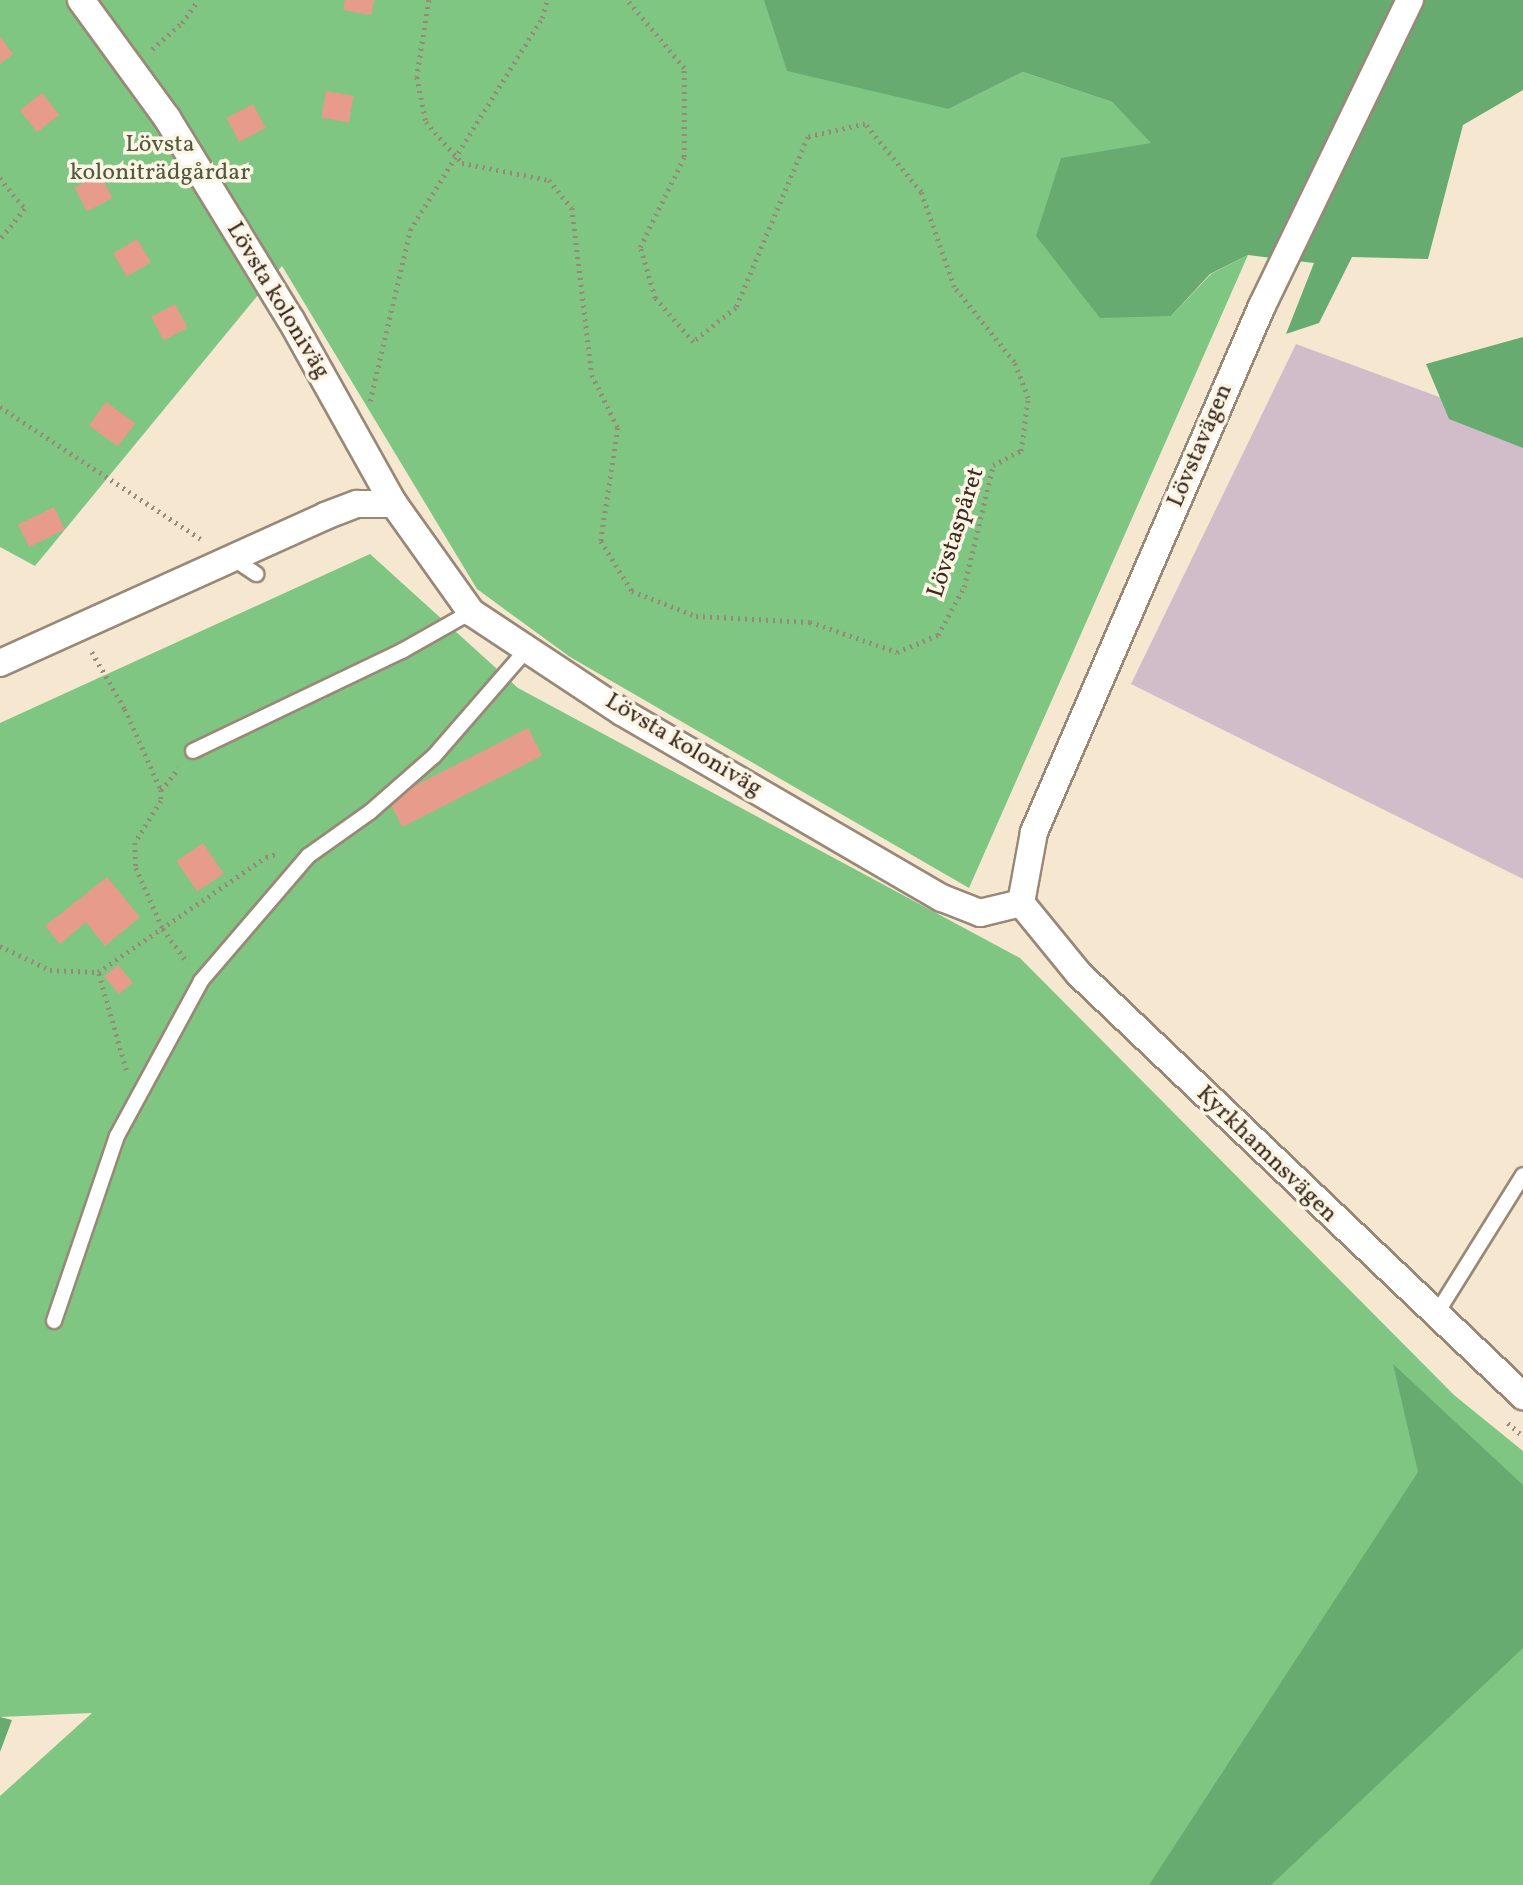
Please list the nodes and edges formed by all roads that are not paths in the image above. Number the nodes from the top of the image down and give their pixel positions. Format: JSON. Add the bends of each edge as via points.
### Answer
{"nodes":[{"id":1,"x":81,"y":0,"type":"edge"},
{"id":2,"x":1410,"y":0,"type":"edge"},
{"id":3,"x":394,"y":503,"type":"junction"},
{"id":4,"x":471,"y":612,"type":"junction"},
{"id":5,"x":527,"y":649,"type":"junction"},
{"id":6,"x":0,"y":663,"type":"edge"},
{"id":7,"x":193,"y":751,"type":"dead end"},
{"id":8,"x":1021,"y":903,"type":"junction"},
{"id":9,"x":1523,"y":1175,"type":"edge"},
{"id":10,"x":1435,"y":1316,"type":"junction"},
{"id":11,"x":54,"y":1321,"type":"dead end"},
{"id":12,"x":1523,"y":1396,"type":"edge"}],
"edges":[{"from":1,"to":3,"type":"street","name":"Lövsta koloniväg","via":[[226,213]]},
{"from":2,"to":8,"type":"street","name":"Lövstavägen","via":[[1262,306],[1034,832]]},
{"from":3,"to":4,"type":"street","name":"Lövsta koloniväg"},
{"from":3,"to":6,"type":"street","via":[[357,504],[245,566]]},
{"from":4,"to":5,"type":"street","name":"Lövsta koloniväg"},
{"from":4,"to":7,"type":"lane"},
{"from":5,"to":8,"type":"street","name":"Lövsta koloniväg","via":[[622,712],[942,898],[980,914]]},
{"from":5,"to":11,"type":"lane","via":[[434,756],[370,812],[308,856],[201,981],[134,1098]]},
{"from":8,"to":10,"type":"street","name":"Kyrkhamnsvägen","via":[[1079,974]]},
{"from":9,"to":10,"type":"lane"},
{"from":10,"to":12,"type":"street","name":"Kyrkhamnsvägen"}]}
